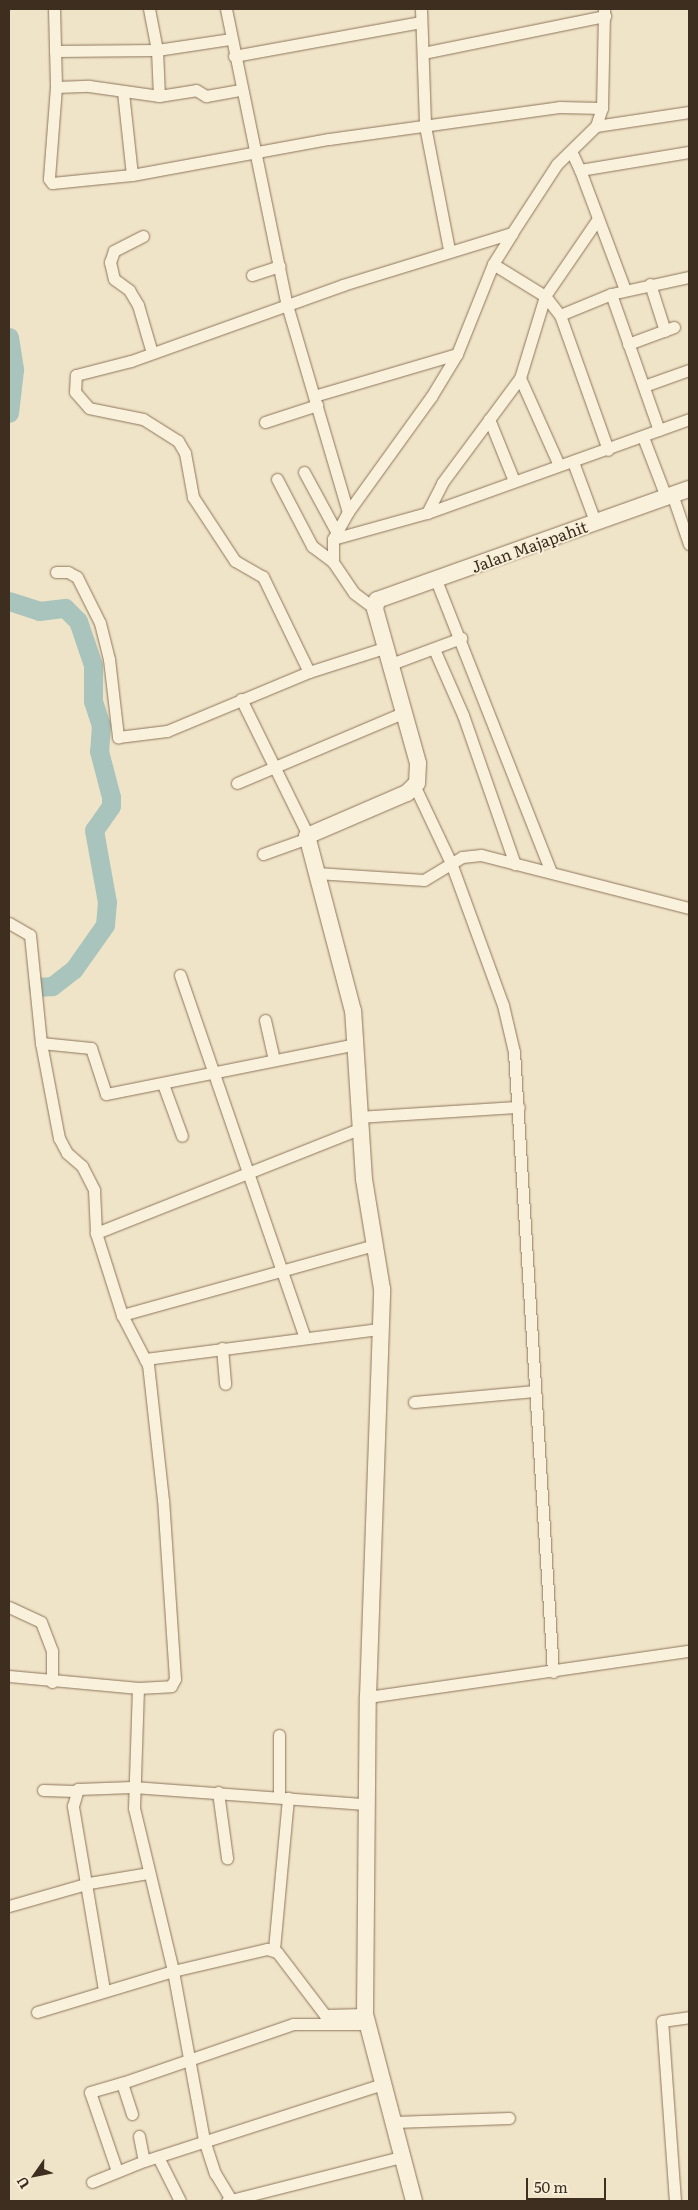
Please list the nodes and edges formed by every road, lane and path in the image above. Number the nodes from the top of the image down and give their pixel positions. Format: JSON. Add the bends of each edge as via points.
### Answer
{"nodes":[{"id":1,"x":54,"y":9,"type":"edge"},
{"id":2,"x":149,"y":9,"type":"edge"},
{"id":3,"x":226,"y":9,"type":"edge"},
{"id":4,"x":421,"y":9,"type":"edge"},
{"id":5,"x":604,"y":12,"type":"edge"},
{"id":6,"x":421,"y":22,"type":"junction"},
{"id":7,"x":231,"y":39,"type":"junction"},
{"id":8,"x":157,"y":50,"type":"junction"},
{"id":9,"x":55,"y":51,"type":"junction"},
{"id":10,"x":423,"y":54,"type":"junction"},
{"id":11,"x":234,"y":56,"type":"junction"},
{"id":12,"x":56,"y":87,"type":"junction"},
{"id":13,"x":240,"y":90,"type":"junction"},
{"id":14,"x":123,"y":92,"type":"junction"},
{"id":15,"x":159,"y":96,"type":"junction"},
{"id":16,"x":602,"y":108,"type":"junction"},
{"id":17,"x":689,"y":112,"type":"edge"},
{"id":18,"x":426,"y":126,"type":"junction"},
{"id":19,"x":596,"y":126,"type":"junction"},
{"id":20,"x":252,"y":151,"type":"junction"},
{"id":21,"x":571,"y":151,"type":"junction"},
{"id":22,"x":689,"y":152,"type":"edge"},
{"id":23,"x":580,"y":170,"type":"junction"},
{"id":24,"x":132,"y":175,"type":"junction"},
{"id":25,"x":597,"y":220,"type":"junction"},
{"id":26,"x":512,"y":233,"type":"junction"},
{"id":27,"x":143,"y":236,"type":"dead end"},
{"id":28,"x":449,"y":250,"type":"junction"},
{"id":29,"x":493,"y":264,"type":"junction"},
{"id":30,"x":280,"y":266,"type":"junction"},
{"id":31,"x":252,"y":276,"type":"dead end"},
{"id":32,"x":689,"y":277,"type":"edge"},
{"id":33,"x":650,"y":284,"type":"junction"},
{"id":34,"x":625,"y":290,"type":"junction"},
{"id":35,"x":611,"y":294,"type":"junction"},
{"id":36,"x":545,"y":296,"type":"junction"},
{"id":37,"x":287,"y":305,"type":"junction"},
{"id":38,"x":560,"y":315,"type":"junction"},
{"id":39,"x":628,"y":344,"type":"junction"},
{"id":40,"x":152,"y":353,"type":"junction"},
{"id":41,"x":457,"y":354,"type":"junction"},
{"id":42,"x":689,"y":370,"type":"edge"},
{"id":43,"x":520,"y":378,"type":"junction"},
{"id":44,"x":644,"y":386,"type":"junction"},
{"id":45,"x":316,"y":401,"type":"junction"},
{"id":46,"x":489,"y":419,"type":"junction"},
{"id":47,"x":689,"y":419,"type":"edge"},
{"id":48,"x":265,"y":422,"type":"dead end"},
{"id":49,"x":660,"y":430,"type":"junction"},
{"id":50,"x":643,"y":437,"type":"junction"},
{"id":51,"x":608,"y":450,"type":"junction"},
{"id":52,"x":573,"y":462,"type":"junction"},
{"id":53,"x":559,"y":465,"type":"junction"},
{"id":54,"x":304,"y":472,"type":"dead end"},
{"id":55,"x":277,"y":479,"type":"dead end"},
{"id":56,"x":514,"y":481,"type":"junction"},
{"id":57,"x":689,"y":489,"type":"edge"},
{"id":58,"x":669,"y":496,"type":"junction"},
{"id":59,"x":348,"y":512,"type":"junction"},
{"id":60,"x":427,"y":513,"type":"junction"},
{"id":61,"x":595,"y":521,"type":"junction"},
{"id":62,"x":335,"y":536,"type":"junction"},
{"id":63,"x":689,"y":544,"type":"edge"},
{"id":64,"x":333,"y":562,"type":"junction"},
{"id":65,"x":56,"y":572,"type":"dead end"},
{"id":66,"x":436,"y":580,"type":"junction"},
{"id":67,"x":375,"y":609,"type":"junction"},
{"id":68,"x":462,"y":638,"type":"junction"},
{"id":69,"x":387,"y":647,"type":"junction"},
{"id":70,"x":434,"y":649,"type":"junction"},
{"id":71,"x":391,"y":664,"type":"junction"},
{"id":72,"x":309,"y":672,"type":"junction"},
{"id":73,"x":241,"y":700,"type":"junction"},
{"id":74,"x":405,"y":712,"type":"junction"},
{"id":75,"x":274,"y":767,"type":"junction"},
{"id":76,"x":237,"y":782,"type":"dead end"},
{"id":77,"x":415,"y":787,"type":"junction"},
{"id":78,"x":308,"y":836,"type":"junction"},
{"id":79,"x":263,"y":854,"type":"dead end"},
{"id":80,"x":451,"y":864,"type":"junction"},
{"id":81,"x":515,"y":864,"type":"junction"},
{"id":82,"x":551,"y":872,"type":"junction"},
{"id":83,"x":316,"y":873,"type":"junction"},
{"id":84,"x":689,"y":908,"type":"edge"},
{"id":85,"x":9,"y":923,"type":"edge"},
{"id":86,"x":180,"y":976,"type":"dead end"},
{"id":87,"x":266,"y":1020,"type":"dead end"},
{"id":88,"x":41,"y":1043,"type":"junction"},
{"id":89,"x":352,"y":1045,"type":"junction"},
{"id":90,"x":274,"y":1060,"type":"junction"},
{"id":91,"x":213,"y":1074,"type":"junction"},
{"id":92,"x":163,"y":1084,"type":"junction"},
{"id":93,"x":519,"y":1107,"type":"junction"},
{"id":94,"x":359,"y":1123,"type":"junction"},
{"id":95,"x":182,"y":1136,"type":"dead end"},
{"id":96,"x":249,"y":1172,"type":"junction"},
{"id":97,"x":96,"y":1233,"type":"junction"},
{"id":98,"x":374,"y":1245,"type":"junction"},
{"id":99,"x":281,"y":1269,"type":"junction"},
{"id":100,"x":122,"y":1315,"type":"junction"},
{"id":101,"x":378,"y":1329,"type":"junction"},
{"id":102,"x":304,"y":1336,"type":"junction"},
{"id":103,"x":222,"y":1348,"type":"junction"},
{"id":104,"x":144,"y":1359,"type":"junction"},
{"id":105,"x":225,"y":1384,"type":"dead end"},
{"id":106,"x":535,"y":1391,"type":"junction"},
{"id":107,"x":414,"y":1402,"type":"dead end"},
{"id":108,"x":9,"y":1607,"type":"edge"},
{"id":109,"x":689,"y":1652,"type":"edge"},
{"id":110,"x":553,"y":1672,"type":"junction"},
{"id":111,"x":9,"y":1676,"type":"edge"},
{"id":112,"x":52,"y":1682,"type":"junction"},
{"id":113,"x":138,"y":1688,"type":"junction"},
{"id":114,"x":368,"y":1697,"type":"junction"},
{"id":115,"x":279,"y":1735,"type":"dead end"},
{"id":116,"x":132,"y":1787,"type":"junction"},
{"id":117,"x":44,"y":1790,"type":"dead end"},
{"id":118,"x":75,"y":1791,"type":"junction"},
{"id":119,"x":218,"y":1792,"type":"junction"},
{"id":120,"x":284,"y":1796,"type":"junction"},
{"id":121,"x":366,"y":1804,"type":"junction"},
{"id":122,"x":227,"y":1858,"type":"dead end"},
{"id":123,"x":149,"y":1873,"type":"junction"},
{"id":124,"x":89,"y":1883,"type":"junction"},
{"id":125,"x":9,"y":1906,"type":"edge"},
{"id":126,"x":274,"y":1950,"type":"junction"},
{"id":127,"x":173,"y":1971,"type":"junction"},
{"id":128,"x":104,"y":1990,"type":"junction"},
{"id":129,"x":37,"y":2012,"type":"dead end"},
{"id":130,"x":689,"y":2017,"type":"edge"},
{"id":131,"x":365,"y":2019,"type":"junction"},
{"id":132,"x":189,"y":2063,"type":"junction"},
{"id":133,"x":122,"y":2083,"type":"junction"},
{"id":134,"x":382,"y":2084,"type":"junction"},
{"id":135,"x":132,"y":2114,"type":"dead end"},
{"id":136,"x":509,"y":2118,"type":"dead end"},
{"id":137,"x":394,"y":2122,"type":"junction"},
{"id":138,"x":139,"y":2136,"type":"dead end"},
{"id":139,"x":204,"y":2140,"type":"junction"},
{"id":140,"x":158,"y":2156,"type":"junction"},
{"id":141,"x":400,"y":2157,"type":"junction"},
{"id":142,"x":144,"y":2161,"type":"junction"},
{"id":143,"x":117,"y":2171,"type":"junction"},
{"id":144,"x":92,"y":2182,"type":"dead end"},
{"id":145,"x":180,"y":2201,"type":"edge"},
{"id":146,"x":230,"y":2201,"type":"edge"},
{"id":147,"x":414,"y":2201,"type":"edge"},
{"id":148,"x":675,"y":2201,"type":"edge"}],
"edges":[{"from":1,"to":9,"type":"street"},
{"from":2,"to":8,"type":"street"},
{"from":3,"to":7,"type":"street"},
{"from":4,"to":6,"type":"street"},
{"from":5,"to":10,"type":"street"},
{"from":5,"to":16,"type":"street"},
{"from":6,"to":10,"type":"street"},
{"from":6,"to":11,"type":"street"},
{"from":7,"to":8,"type":"street"},
{"from":7,"to":11,"type":"street"},
{"from":8,"to":9,"type":"street"},
{"from":8,"to":15,"type":"street"},
{"from":9,"to":12,"type":"street"},
{"from":10,"to":18,"type":"street"},
{"from":11,"to":13,"type":"street"},
{"from":12,"to":14,"type":"street","via":[[89,86]]},
{"from":12,"to":24,"type":"street","via":[[49,179],[52,183]]},
{"from":13,"to":15,"type":"street","via":[[206,96],[196,90]]},
{"from":13,"to":20,"type":"street"},
{"from":14,"to":15,"type":"street"},
{"from":14,"to":24,"type":"street"},
{"from":16,"to":18,"type":"street","via":[[559,107]]},
{"from":16,"to":19,"type":"street"},
{"from":17,"to":19,"type":"street"},
{"from":18,"to":20,"type":"street"},
{"from":18,"to":28,"type":"street"},
{"from":19,"to":21,"type":"street"},
{"from":20,"to":24,"type":"street"},
{"from":20,"to":30,"type":"street"},
{"from":21,"to":23,"type":"street"},
{"from":21,"to":26,"type":"street","via":[[557,164]]},
{"from":22,"to":23,"type":"street"},
{"from":23,"to":25,"type":"street"},
{"from":25,"to":34,"type":"street"},
{"from":25,"to":36,"type":"street"},
{"from":26,"to":28,"type":"street"},
{"from":26,"to":29,"type":"street"},
{"from":27,"to":40,"type":"street","via":[[114,251],[110,262],[114,279],[129,290],[138,305]]},
{"from":28,"to":37,"type":"street"},
{"from":29,"to":36,"type":"street"},
{"from":29,"to":41,"type":"street"},
{"from":30,"to":31,"type":"street"},
{"from":30,"to":37,"type":"street"},
{"from":32,"to":33,"type":"street"},
{"from":33,"to":34,"type":"street"},
{"from":33,"to":39,"type":"street","via":[[669,329]]},
{"from":34,"to":35,"type":"street"},
{"from":35,"to":38,"type":"street"},
{"from":35,"to":39,"type":"street"},
{"from":36,"to":38,"type":"street"},
{"from":36,"to":43,"type":"street"},
{"from":37,"to":40,"type":"street"},
{"from":37,"to":45,"type":"street"},
{"from":38,"to":51,"type":"street"},
{"from":39,"to":44,"type":"street"},
{"from":40,"to":72,"type":"street","via":[[131,361],[84,370],[76,375],[75,392],[89,408],[143,419],[178,441],[185,453],[193,497],[235,561],[263,577]]},
{"from":41,"to":45,"type":"street"},
{"from":41,"to":59,"type":"street","via":[[431,397]]},
{"from":42,"to":44,"type":"street"},
{"from":43,"to":46,"type":"street"},
{"from":43,"to":53,"type":"street"},
{"from":44,"to":49,"type":"street"},
{"from":45,"to":48,"type":"street"},
{"from":45,"to":59,"type":"street"},
{"from":46,"to":56,"type":"street"},
{"from":46,"to":60,"type":"street","via":[[442,483]]},
{"from":47,"to":49,"type":"street"},
{"from":49,"to":50,"type":"street"},
{"from":50,"to":51,"type":"street"},
{"from":50,"to":58,"type":"street"},
{"from":51,"to":52,"type":"street"},
{"from":52,"to":53,"type":"street"},
{"from":52,"to":61,"type":"street"},
{"from":53,"to":56,"type":"street"},
{"from":54,"to":62,"type":"street"},
{"from":55,"to":64,"type":"street","via":[[303,534]]},
{"from":56,"to":60,"type":"street"},
{"from":57,"to":58,"type":"street","name":"Jalan Majapahit"},
{"from":58,"to":61,"type":"street","name":"Jalan Majapahit"},
{"from":58,"to":63,"type":"street"},
{"from":59,"to":62,"type":"street"},
{"from":60,"to":62,"type":"street"},
{"from":61,"to":66,"type":"street","name":"Jalan Majapahit"},
{"from":62,"to":64,"type":"street"},
{"from":64,"to":67,"type":"street","via":[[354,592]]},
{"from":65,"to":73,"type":"street","via":[[68,572],[77,577],[100,623],[109,659],[118,737],[167,731]]},
{"from":66,"to":67,"type":"street","name":"Jalan Majapahit","via":[[377,600]]},
{"from":66,"to":68,"type":"street"},
{"from":67,"to":69,"type":"street"},
{"from":68,"to":70,"type":"street"},
{"from":68,"to":82,"type":"street"},
{"from":69,"to":71,"type":"street"},
{"from":69,"to":72,"type":"street"},
{"from":70,"to":71,"type":"street"},
{"from":70,"to":81,"type":"street","via":[[463,715]]},
{"from":71,"to":74,"type":"street"},
{"from":72,"to":73,"type":"street"},
{"from":73,"to":75,"type":"street"},
{"from":74,"to":75,"type":"street"},
{"from":74,"to":77,"type":"street","via":[[418,763]]},
{"from":75,"to":76,"type":"street"},
{"from":75,"to":78,"type":"street"},
{"from":77,"to":78,"type":"street"},
{"from":77,"to":80,"type":"street"},
{"from":78,"to":79,"type":"street"},
{"from":78,"to":83,"type":"street"},
{"from":80,"to":81,"type":"street","via":[[481,854]]},
{"from":80,"to":83,"type":"street","via":[[424,880]]},
{"from":80,"to":93,"type":"street","via":[[503,1005],[514,1052]]},
{"from":81,"to":82,"type":"street"},
{"from":82,"to":84,"type":"street"},
{"from":83,"to":89,"type":"street","via":[[351,1001]]},
{"from":85,"to":88,"type":"street","via":[[30,935],[37,975]]},
{"from":86,"to":91,"type":"street"},
{"from":87,"to":90,"type":"street"},
{"from":88,"to":92,"type":"street","via":[[76,1043],[91,1048],[106,1094]]},
{"from":88,"to":97,"type":"street","via":[[59,1138],[67,1153],[82,1166],[94,1190]]},
{"from":89,"to":90,"type":"street"},
{"from":89,"to":94,"type":"street"},
{"from":90,"to":91,"type":"street"},
{"from":91,"to":92,"type":"street"},
{"from":91,"to":96,"type":"street"},
{"from":92,"to":95,"type":"street"},
{"from":93,"to":94,"type":"street"},
{"from":93,"to":106,"type":"street"},
{"from":94,"to":96,"type":"street"},
{"from":94,"to":98,"type":"street"},
{"from":96,"to":97,"type":"street"},
{"from":96,"to":99,"type":"street"},
{"from":97,"to":100,"type":"street"},
{"from":98,"to":99,"type":"street"},
{"from":98,"to":101,"type":"street","via":[[382,1289]]},
{"from":99,"to":100,"type":"street"},
{"from":99,"to":102,"type":"street"},
{"from":100,"to":104,"type":"street"},
{"from":101,"to":102,"type":"street"},
{"from":101,"to":114,"type":"street","via":[[378,1445]]},
{"from":102,"to":103,"type":"street"},
{"from":103,"to":104,"type":"street"},
{"from":103,"to":105,"type":"street"},
{"from":104,"to":113,"type":"street","via":[[156,1418],[175,1679],[171,1686]]},
{"from":106,"to":107,"type":"street"},
{"from":106,"to":110,"type":"street"},
{"from":108,"to":112,"type":"street","via":[[41,1622],[52,1651]]},
{"from":109,"to":110,"type":"street"},
{"from":110,"to":114,"type":"street"},
{"from":111,"to":112,"type":"street"},
{"from":112,"to":113,"type":"street"},
{"from":113,"to":116,"type":"street"},
{"from":114,"to":121,"type":"street"},
{"from":115,"to":120,"type":"street"},
{"from":116,"to":118,"type":"street"},
{"from":116,"to":119,"type":"street"},
{"from":116,"to":123,"type":"street"},
{"from":117,"to":118,"type":"street"},
{"from":118,"to":124,"type":"street","via":[[73,1806]]},
{"from":119,"to":120,"type":"street"},
{"from":119,"to":122,"type":"street"},
{"from":120,"to":121,"type":"street"},
{"from":120,"to":126,"type":"street"},
{"from":121,"to":131,"type":"street"},
{"from":123,"to":124,"type":"street"},
{"from":123,"to":127,"type":"street"},
{"from":124,"to":125,"type":"street"},
{"from":124,"to":128,"type":"street"},
{"from":126,"to":127,"type":"street","via":[[258,1950]]},
{"from":126,"to":131,"type":"street","via":[[325,2015]]},
{"from":127,"to":128,"type":"street"},
{"from":127,"to":132,"type":"street"},
{"from":128,"to":129,"type":"street"},
{"from":130,"to":148,"type":"street","via":[[662,2021]]},
{"from":131,"to":132,"type":"street","via":[[293,2024]]},
{"from":131,"to":134,"type":"street"},
{"from":132,"to":133,"type":"street"},
{"from":132,"to":139,"type":"street"},
{"from":133,"to":135,"type":"street"},
{"from":133,"to":143,"type":"street","via":[[90,2092]]},
{"from":134,"to":137,"type":"street"},
{"from":134,"to":139,"type":"street"},
{"from":136,"to":137,"type":"street"},
{"from":137,"to":141,"type":"street"},
{"from":138,"to":142,"type":"street"},
{"from":139,"to":140,"type":"street"},
{"from":139,"to":146,"type":"street","via":[[215,2173]]},
{"from":140,"to":142,"type":"street"},
{"from":140,"to":145,"type":"street"},
{"from":141,"to":146,"type":"street"},
{"from":141,"to":147,"type":"street"},
{"from":142,"to":143,"type":"street"},
{"from":143,"to":144,"type":"street"}]}
